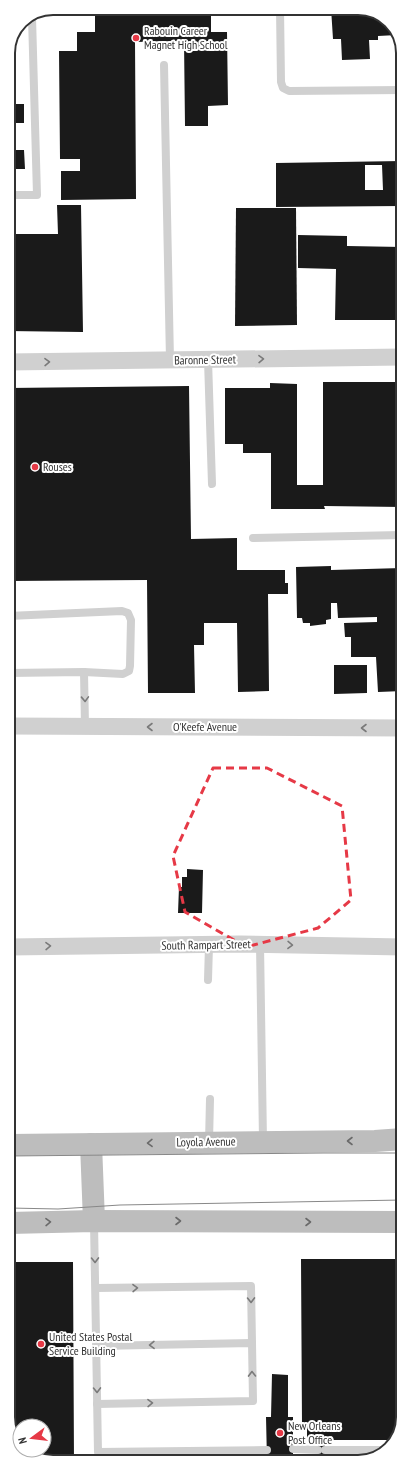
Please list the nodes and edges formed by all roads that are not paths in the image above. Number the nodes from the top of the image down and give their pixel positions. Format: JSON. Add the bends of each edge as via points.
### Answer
{"nodes":[{"id":1,"x":280,"y":15,"type":"edge"},
{"id":2,"x":32,"y":21,"type":"edge"},
{"id":3,"x":164,"y":65,"type":"dead end"},
{"id":4,"x":396,"y":90,"type":"edge"},
{"id":5,"x":15,"y":195,"type":"edge"},
{"id":6,"x":396,"y":357,"type":"edge"},
{"id":7,"x":170,"y":360,"type":"junction"},
{"id":8,"x":208,"y":360,"type":"junction"},
{"id":9,"x":15,"y":362,"type":"edge"},
{"id":10,"x":212,"y":484,"type":"dead end"},
{"id":11,"x":396,"y":534,"type":"edge"},
{"id":12,"x":253,"y":538,"type":"dead end"},
{"id":13,"x":15,"y":616,"type":"edge"},
{"id":14,"x":84,"y":672,"type":"junction"},
{"id":15,"x":15,"y":673,"type":"edge"},
{"id":16,"x":15,"y":726,"type":"edge"},
{"id":17,"x":85,"y":726,"type":"junction"},
{"id":18,"x":396,"y":728,"type":"edge"},
{"id":19,"x":260,"y":944,"type":"junction"},
{"id":20,"x":209,"y":945,"type":"junction"},
{"id":21,"x":15,"y":947,"type":"edge"},
{"id":22,"x":396,"y":947,"type":"edge"},
{"id":23,"x":208,"y":980,"type":"dead end"},
{"id":24,"x":210,"y":1099,"type":"dead end"},
{"id":25,"x":396,"y":1140,"type":"edge"},
{"id":26,"x":375,"y":1141,"type":"junction"},
{"id":27,"x":209,"y":1142,"type":"junction"},
{"id":28,"x":263,"y":1142,"type":"junction"},
{"id":29,"x":91,"y":1144,"type":"junction"},
{"id":30,"x":15,"y":1145,"type":"edge"},
{"id":31,"x":396,"y":1151,"type":"edge"},
{"id":32,"x":94,"y":1221,"type":"junction"},
{"id":33,"x":396,"y":1222,"type":"edge"},
{"id":34,"x":15,"y":1223,"type":"edge"},
{"id":35,"x":96,"y":1288,"type":"junction"},
{"id":36,"x":252,"y":1343,"type":"junction"},
{"id":37,"x":97,"y":1346,"type":"junction"},
{"id":38,"x":97,"y":1404,"type":"junction"},
{"id":39,"x":293,"y":1449,"type":"dead end"},
{"id":40,"x":267,"y":1450,"type":"dead end"},
{"id":41,"x":377,"y":1450,"type":"edge"}],
"edges":[{"from":1,"to":4,"type":"lane","via":[[283,88],[289,91]]},
{"from":2,"to":5,"type":"lane","via":[[37,195]]},
{"from":3,"to":7,"type":"lane"},
{"from":8,"to":6,"type":"street","name":"Baronne Street","one_way":true},
{"from":7,"to":8,"type":"street","name":"Baronne Street"},
{"from":9,"to":7,"type":"street","name":"Baronne Street","one_way":true},
{"from":8,"to":10,"type":"lane"},
{"from":11,"to":12,"type":"lane"},
{"from":13,"to":14,"type":"lane","via":[[122,611],[128,614],[131,620],[129,671],[123,674]]},
{"from":14,"to":15,"type":"lane"},
{"from":14,"to":17,"type":"lane","one_way":true},
{"from":16,"to":17,"type":"street","name":"O'Keefe Avenue"},
{"from":18,"to":17,"type":"street","name":"O'Keefe Avenue","one_way":true},
{"from":19,"to":20,"type":"street","name":"South Rampart Street"},
{"from":19,"to":22,"type":"street","name":"South Rampart Street","one_way":true},
{"from":19,"to":28,"type":"lane"},
{"from":21,"to":20,"type":"street","name":"South Rampart Street","one_way":true},
{"from":20,"to":23,"type":"lane"},
{"from":24,"to":27,"type":"lane"},
{"from":25,"to":26,"type":"main road","name":"Loyola Avenue"},
{"from":26,"to":28,"type":"main road","name":"Loyola Avenue","one_way":true},
{"from":26,"to":31,"type":"main road"},
{"from":27,"to":28,"type":"main road","name":"Loyola Avenue"},
{"from":27,"to":29,"type":"main road","name":"Loyola Avenue","one_way":true},
{"from":29,"to":30,"type":"main road","name":"Loyola Avenue"},
{"from":29,"to":32,"type":"main road"},
{"from":32,"to":33,"type":"main road","one_way":true},
{"from":34,"to":32,"type":"main road","one_way":true},
{"from":32,"to":35,"type":"lane","one_way":true},
{"from":35,"to":36,"type":"lane","one_way":true,"via":[[251,1286]]},
{"from":35,"to":37,"type":"lane"},
{"from":36,"to":37,"type":"lane","one_way":true},
{"from":38,"to":36,"type":"lane","one_way":true,"via":[[253,1401]]},
{"from":37,"to":38,"type":"lane","one_way":true},
{"from":38,"to":40,"type":"lane","via":[[98,1452]]},
{"from":39,"to":41,"type":"lane"}]}
